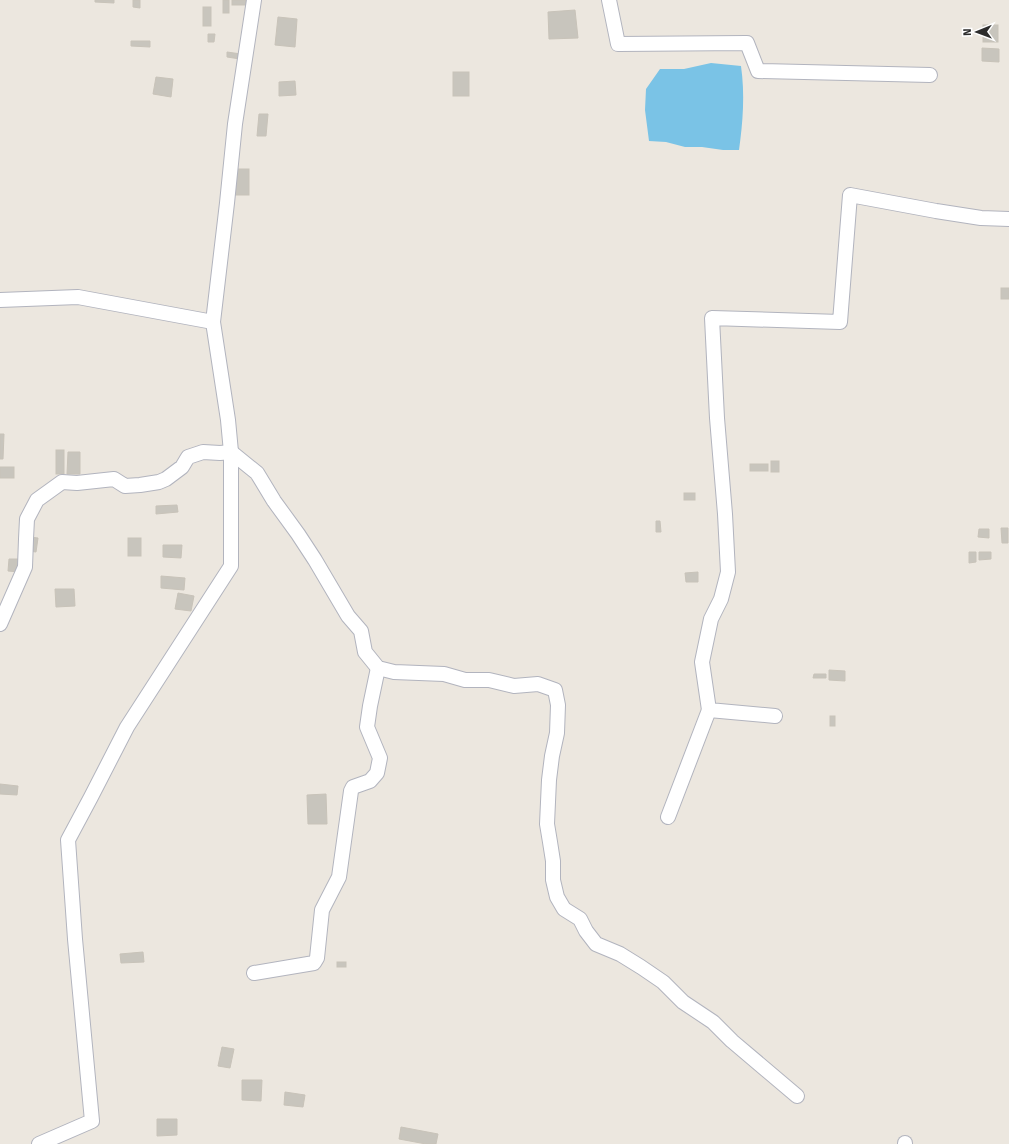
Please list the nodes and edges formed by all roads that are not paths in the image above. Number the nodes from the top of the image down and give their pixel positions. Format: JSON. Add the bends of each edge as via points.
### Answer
{"nodes":[{"id":1,"x":254,"y":0,"type":"edge"},
{"id":2,"x":609,"y":0,"type":"edge"},
{"id":3,"x":930,"y":75,"type":"dead end"},
{"id":4,"x":1009,"y":219,"type":"edge"},
{"id":5,"x":0,"y":300,"type":"edge"},
{"id":6,"x":213,"y":322,"type":"junction"},
{"id":7,"x":231,"y":452,"type":"junction"},
{"id":8,"x":0,"y":624,"type":"edge"},
{"id":9,"x":378,"y":668,"type":"junction"},
{"id":10,"x":709,"y":710,"type":"junction"},
{"id":11,"x":775,"y":716,"type":"dead end"},
{"id":12,"x":668,"y":817,"type":"dead end"},
{"id":13,"x":254,"y":973,"type":"dead end"},
{"id":14,"x":797,"y":1096,"type":"dead end"},
{"id":15,"x":38,"y":1144,"type":"edge"}],
"edges":[{"from":1,"to":6,"type":"street","via":[[235,124]]},
{"from":2,"to":3,"type":"street","via":[[618,44],[748,42],[758,71]]},
{"from":4,"to":10,"type":"street","via":[[981,218],[850,195],[840,322],[712,318],[728,572],[721,599],[711,619],[702,662]]},
{"from":5,"to":6,"type":"street","via":[[78,297]]},
{"from":6,"to":7,"type":"street"},
{"from":7,"to":8,"type":"street","via":[[203,452],[188,456],[182,467],[159,482],[125,486],[114,479],[62,482],[37,500],[28,519],[25,567]]},
{"from":7,"to":9,"type":"street","via":[[257,473],[315,560],[348,616],[361,631],[365,652]]},
{"from":7,"to":15,"type":"street","via":[[231,566],[126,727],[68,840],[92,1121]]},
{"from":9,"to":13,"type":"street","via":[[367,726],[380,758],[377,773],[370,781],[352,787],[339,877],[322,910],[317,958],[314,963]]},
{"from":9,"to":14,"type":"street","via":[[394,672],[444,674],[465,680],[489,680],[514,686],[538,684],[555,690],[558,705],[557,733],[549,780],[548,824],[553,880],[557,897],[564,909],[580,919],[596,944],[620,954],[663,982],[683,1002],[713,1022]]},
{"from":10,"to":11,"type":"street"},
{"from":10,"to":12,"type":"street"}]}
